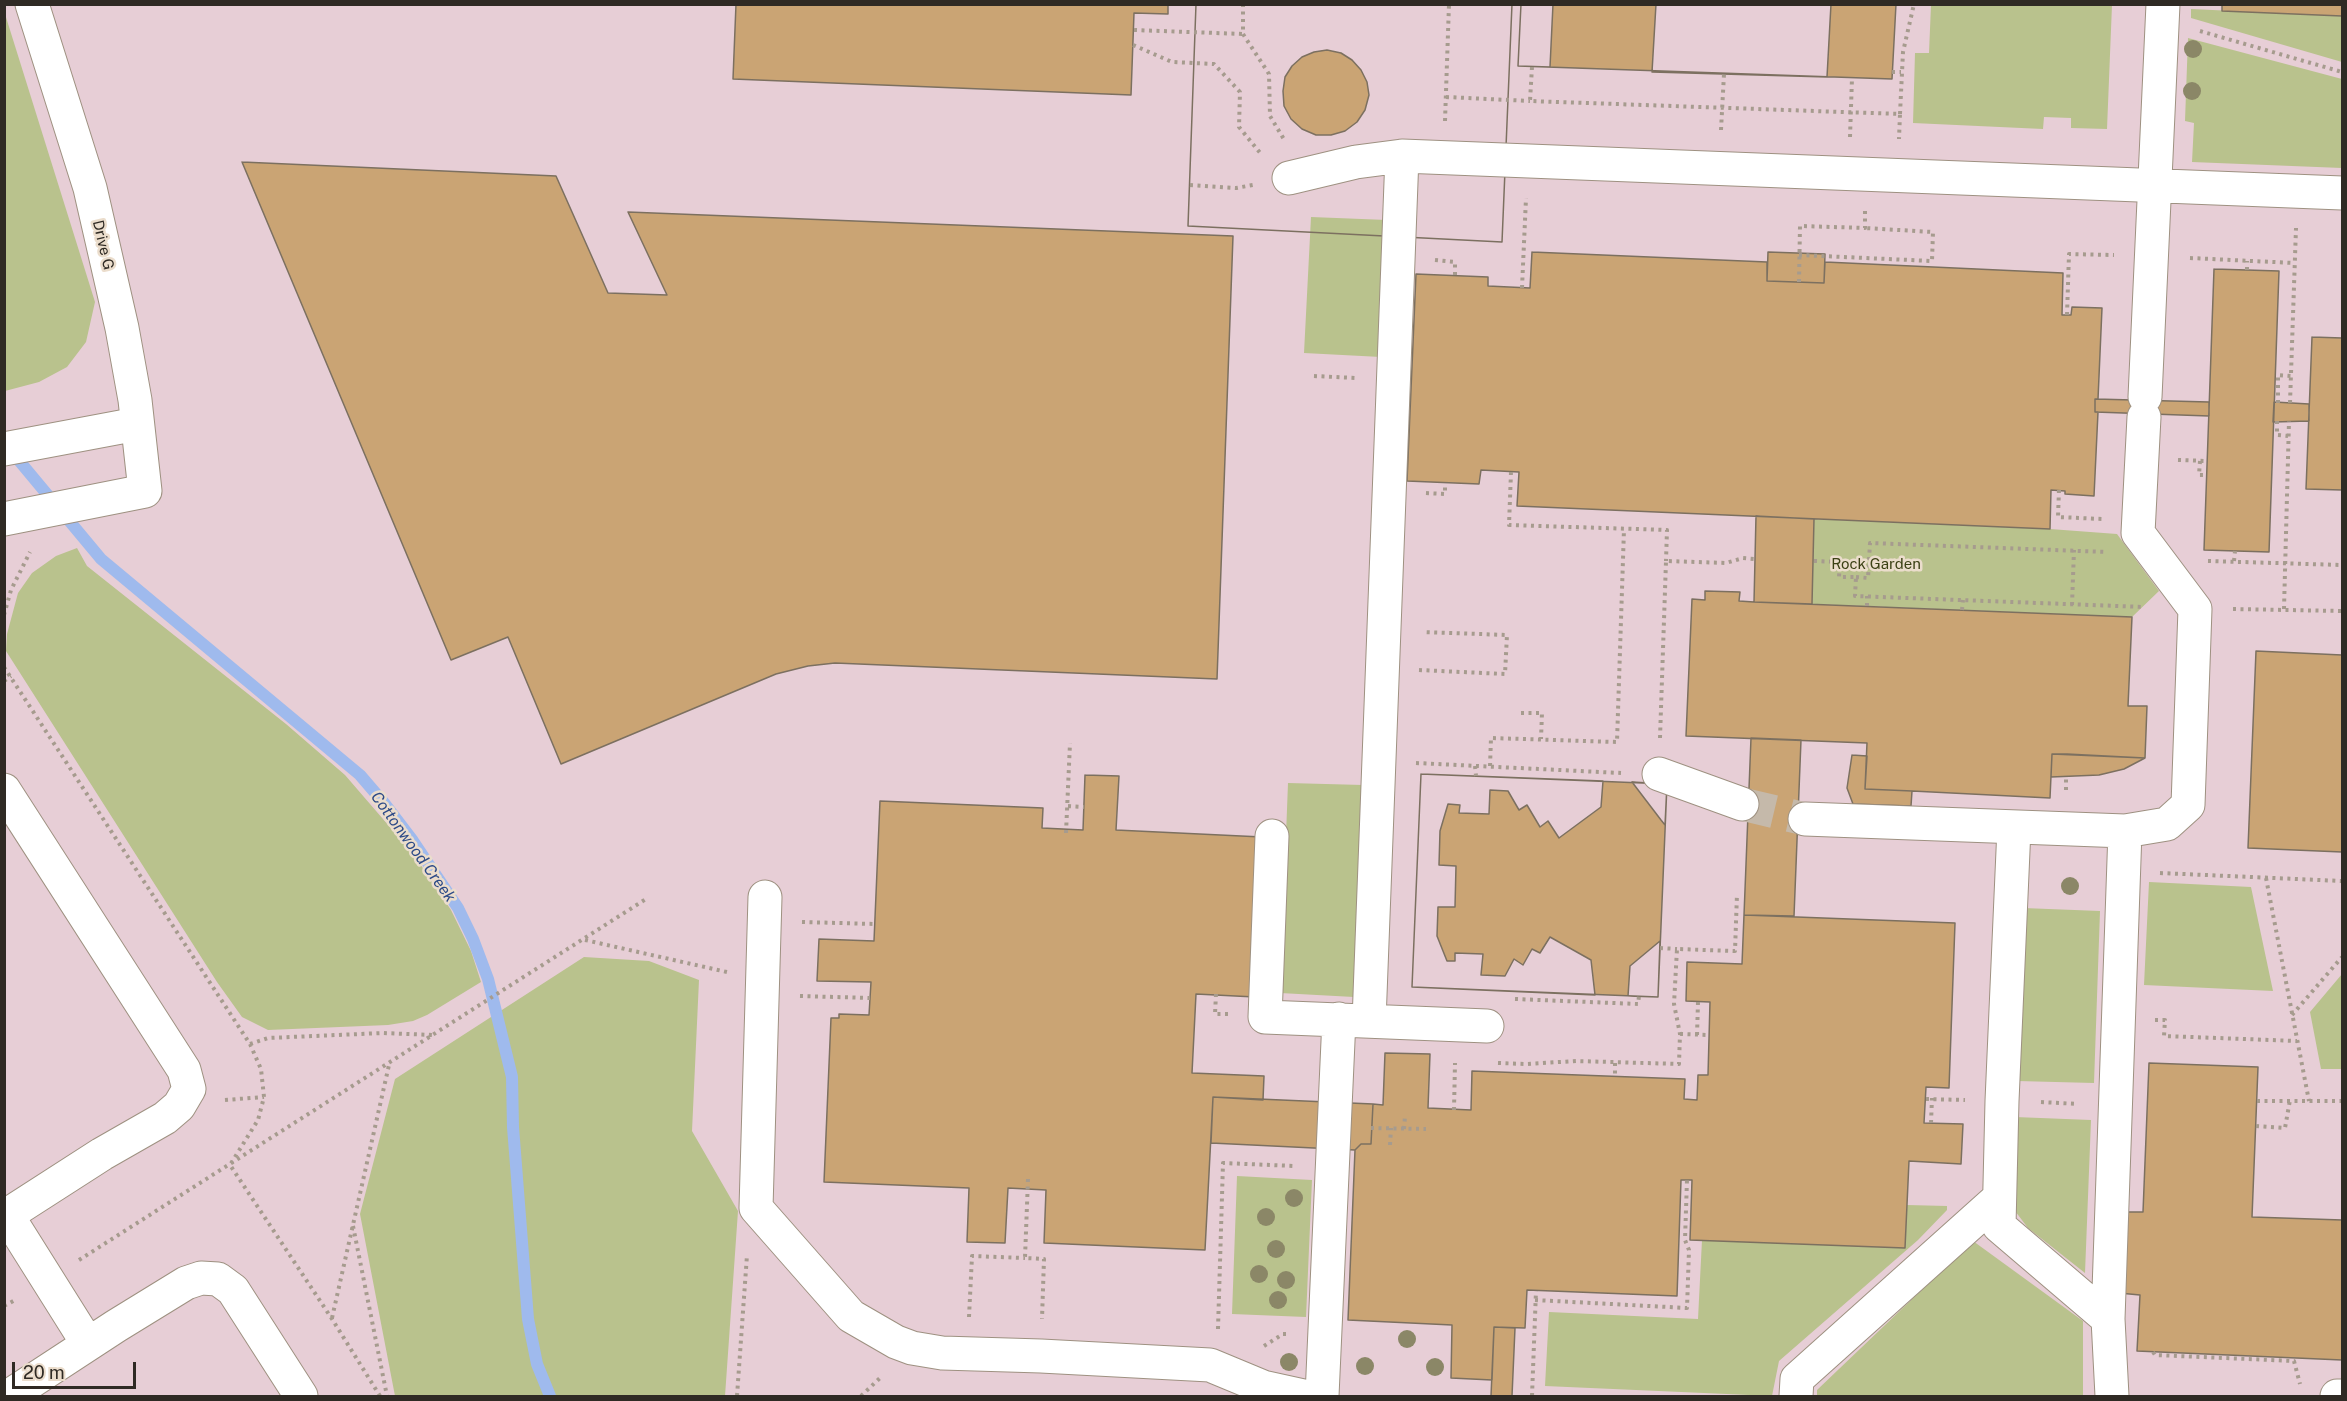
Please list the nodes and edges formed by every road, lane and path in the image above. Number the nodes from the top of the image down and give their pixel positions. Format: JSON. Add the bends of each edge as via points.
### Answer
{"nodes":[{"id":1,"x":32,"y":4,"type":"edge"},
{"id":2,"x":1243,"y":4,"type":"edge"},
{"id":3,"x":1449,"y":4,"type":"edge"},
{"id":4,"x":1914,"y":4,"type":"edge"},
{"id":5,"x":2163,"y":4,"type":"edge"},
{"id":6,"x":1134,"y":30,"type":"dead end"},
{"id":7,"x":2196,"y":30,"type":"dead end"},
{"id":8,"x":1243,"y":34,"type":"junction"},
{"id":9,"x":1133,"y":45,"type":"dead end"},
{"id":10,"x":1532,"y":67,"type":"dead end"},
{"id":11,"x":1892,"y":72,"type":"dead end"},
{"id":12,"x":1901,"y":72,"type":"junction"},
{"id":13,"x":2343,"y":72,"type":"edge"},
{"id":14,"x":1724,"y":74,"type":"dead end"},
{"id":15,"x":1852,"y":78,"type":"dead end"},
{"id":16,"x":1446,"y":97,"type":"junction"},
{"id":17,"x":1530,"y":101,"type":"junction"},
{"id":18,"x":1722,"y":108,"type":"junction"},
{"id":19,"x":1851,"y":113,"type":"junction"},
{"id":20,"x":1900,"y":114,"type":"junction"},
{"id":21,"x":1402,"y":156,"type":"junction"},
{"id":22,"x":1443,"y":158,"type":"junction"},
{"id":23,"x":1279,"y":170,"type":"junction"},
{"id":24,"x":1323,"y":171,"type":"junction"},
{"id":25,"x":1897,"y":176,"type":"junction"},
{"id":26,"x":1190,"y":185,"type":"dead end"},
{"id":27,"x":2155,"y":185,"type":"junction"},
{"id":28,"x":2298,"y":191,"type":"junction"},
{"id":29,"x":2343,"y":193,"type":"edge"},
{"id":30,"x":1526,"y":199,"type":"dead end"},
{"id":31,"x":1846,"y":227,"type":"dead end"},
{"id":32,"x":1864,"y":228,"type":"dead end"},
{"id":33,"x":2069,"y":254,"type":"dead end"},
{"id":34,"x":1799,"y":255,"type":"junction"},
{"id":35,"x":2221,"y":260,"type":"dead end"},
{"id":36,"x":2247,"y":261,"type":"junction"},
{"id":37,"x":2294,"y":263,"type":"junction"},
{"id":38,"x":2247,"y":270,"type":"dead end"},
{"id":39,"x":1799,"y":282,"type":"dead end"},
{"id":40,"x":1522,"y":288,"type":"dead end"},
{"id":41,"x":2067,"y":315,"type":"dead end"},
{"id":42,"x":2290,"y":375,"type":"junction"},
{"id":43,"x":2278,"y":403,"type":"dead end"},
{"id":44,"x":2290,"y":403,"type":"dead end"},
{"id":45,"x":2277,"y":421,"type":"dead end"},
{"id":46,"x":2289,"y":422,"type":"dead end"},
{"id":47,"x":137,"y":424,"type":"junction"},
{"id":48,"x":2288,"y":436,"type":"junction"},
{"id":49,"x":4,"y":449,"type":"edge"},
{"id":50,"x":2200,"y":461,"type":"dead end"},
{"id":51,"x":1511,"y":472,"type":"dead end"},
{"id":52,"x":2207,"y":475,"type":"dead end"},
{"id":53,"x":2058,"y":490,"type":"dead end"},
{"id":54,"x":11,"y":518,"type":"edge"},
{"id":55,"x":2103,"y":519,"type":"dead end"},
{"id":56,"x":1624,"y":529,"type":"junction"},
{"id":57,"x":2138,"y":533,"type":"junction"},
{"id":58,"x":38,"y":550,"type":"dead end"},
{"id":59,"x":2074,"y":550,"type":"junction"},
{"id":60,"x":2235,"y":551,"type":"dead end"},
{"id":61,"x":1755,"y":559,"type":"dead end"},
{"id":62,"x":1666,"y":561,"type":"junction"},
{"id":63,"x":1814,"y":561,"type":"dead end"},
{"id":64,"x":2206,"y":561,"type":"dead end"},
{"id":65,"x":2234,"y":561,"type":"junction"},
{"id":66,"x":2285,"y":564,"type":"junction"},
{"id":67,"x":2343,"y":565,"type":"edge"},
{"id":68,"x":1856,"y":577,"type":"junction"},
{"id":69,"x":1867,"y":596,"type":"junction"},
{"id":70,"x":1963,"y":600,"type":"junction"},
{"id":71,"x":2072,"y":605,"type":"junction"},
{"id":72,"x":1867,"y":606,"type":"dead end"},
{"id":73,"x":2195,"y":609,"type":"junction"},
{"id":74,"x":2283,"y":609,"type":"junction"},
{"id":75,"x":1962,"y":610,"type":"dead end"},
{"id":76,"x":2343,"y":611,"type":"edge"},
{"id":77,"x":4,"y":615,"type":"edge"},
{"id":78,"x":1385,"y":631,"type":"junction"},
{"id":79,"x":4,"y":667,"type":"edge"},
{"id":80,"x":1383,"y":669,"type":"junction"},
{"id":81,"x":11,"y":676,"type":"junction"},
{"id":82,"x":4,"y":681,"type":"edge"},
{"id":83,"x":1521,"y":713,"type":"dead end"},
{"id":84,"x":1541,"y":739,"type":"junction"},
{"id":85,"x":1070,"y":743,"type":"dead end"},
{"id":86,"x":1379,"y":762,"type":"junction"},
{"id":87,"x":1475,"y":766,"type":"junction"},
{"id":88,"x":1490,"y":766,"type":"junction"},
{"id":89,"x":1659,"y":774,"type":"junction"},
{"id":90,"x":1476,"y":776,"type":"dead end"},
{"id":91,"x":4,"y":790,"type":"edge"},
{"id":92,"x":1742,"y":804,"type":"tunnel mouth"},
{"id":93,"x":1068,"y":806,"type":"junction"},
{"id":94,"x":1084,"y":807,"type":"dead end"},
{"id":95,"x":1805,"y":819,"type":"tunnel mouth"},
{"id":96,"x":2014,"y":828,"type":"junction"},
{"id":97,"x":2125,"y":831,"type":"junction"},
{"id":98,"x":1066,"y":833,"type":"dead end"},
{"id":99,"x":1272,"y":836,"type":"dead end"},
{"id":100,"x":2123,"y":872,"type":"junction"},
{"id":101,"x":2266,"y":878,"type":"junction"},
{"id":102,"x":2343,"y":881,"type":"edge"},
{"id":103,"x":1737,"y":894,"type":"dead end"},
{"id":104,"x":645,"y":899,"type":"dead end"},
{"id":105,"x":765,"y":909,"type":"joint"},
{"id":106,"x":875,"y":924,"type":"dead end"},
{"id":107,"x":584,"y":940,"type":"junction"},
{"id":108,"x":1660,"y":948,"type":"dead end"},
{"id":109,"x":1677,"y":949,"type":"junction"},
{"id":110,"x":2343,"y":957,"type":"edge"},
{"id":111,"x":763,"y":988,"type":"junction"},
{"id":112,"x":1639,"y":996,"type":"dead end"},
{"id":113,"x":870,"y":998,"type":"dead end"},
{"id":114,"x":1505,"y":998,"type":"dead end"},
{"id":115,"x":1698,"y":1002,"type":"dead end"},
{"id":116,"x":2292,"y":1016,"type":"junction"},
{"id":117,"x":2119,"y":1017,"type":"junction"},
{"id":118,"x":1354,"y":1020,"type":"junction"},
{"id":119,"x":1487,"y":1026,"type":"dead end"},
{"id":120,"x":1680,"y":1034,"type":"junction"},
{"id":121,"x":434,"y":1035,"type":"junction"},
{"id":122,"x":1697,"y":1035,"type":"junction"},
{"id":123,"x":1709,"y":1035,"type":"dead end"},
{"id":124,"x":2297,"y":1041,"type":"junction"},
{"id":125,"x":250,"y":1044,"type":"junction"},
{"id":126,"x":1615,"y":1063,"type":"junction"},
{"id":127,"x":389,"y":1064,"type":"junction"},
{"id":128,"x":1506,"y":1064,"type":"dead end"},
{"id":129,"x":1615,"y":1076,"type":"dead end"},
{"id":130,"x":254,"y":1097,"type":"dead end"},
{"id":131,"x":264,"y":1097,"type":"junction"},
{"id":132,"x":1932,"y":1098,"type":"dead end"},
{"id":133,"x":2290,"y":1100,"type":"junction"},
{"id":134,"x":2256,"y":1101,"type":"dead end"},
{"id":135,"x":2309,"y":1101,"type":"junction"},
{"id":136,"x":2343,"y":1101,"type":"edge"},
{"id":137,"x":1405,"y":1116,"type":"dead end"},
{"id":138,"x":1931,"y":1123,"type":"dead end"},
{"id":139,"x":1334,"y":1126,"type":"junction"},
{"id":140,"x":2256,"y":1126,"type":"dead end"},
{"id":141,"x":1391,"y":1128,"type":"junction"},
{"id":142,"x":1404,"y":1129,"type":"junction"},
{"id":143,"x":1426,"y":1129,"type":"dead end"},
{"id":144,"x":1390,"y":1145,"type":"dead end"},
{"id":145,"x":230,"y":1165,"type":"junction"},
{"id":146,"x":1332,"y":1167,"type":"junction"},
{"id":147,"x":1028,"y":1179,"type":"dead end"},
{"id":148,"x":1687,"y":1180,"type":"dead end"},
{"id":149,"x":1999,"y":1198,"type":"junction"},
{"id":150,"x":756,"y":1208,"type":"junction"},
{"id":151,"x":6,"y":1216,"type":"edge"},
{"id":152,"x":353,"y":1225,"type":"junction"},
{"id":153,"x":1025,"y":1258,"type":"junction"},
{"id":154,"x":71,"y":1265,"type":"dead end"},
{"id":155,"x":1536,"y":1291,"type":"dead end"},
{"id":156,"x":1535,"y":1300,"type":"junction"},
{"id":157,"x":332,"y":1319,"type":"junction"},
{"id":158,"x":2108,"y":1319,"type":"junction"},
{"id":159,"x":1325,"y":1334,"type":"junction"},
{"id":160,"x":88,"y":1344,"type":"junction"},
{"id":161,"x":2153,"y":1352,"type":"dead end"},
{"id":162,"x":968,"y":1354,"type":"junction"},
{"id":163,"x":1041,"y":1356,"type":"junction"},
{"id":164,"x":1245,"y":1382,"type":"edge"},
{"id":165,"x":2301,"y":1388,"type":"dead end"},
{"id":166,"x":9,"y":1396,"type":"edge"},
{"id":167,"x":302,"y":1396,"type":"edge"},
{"id":168,"x":380,"y":1396,"type":"edge"},
{"id":169,"x":387,"y":1396,"type":"edge"},
{"id":170,"x":737,"y":1396,"type":"edge"},
{"id":171,"x":1304,"y":1396,"type":"edge"},
{"id":172,"x":1322,"y":1396,"type":"edge"},
{"id":173,"x":1532,"y":1396,"type":"edge"},
{"id":174,"x":1796,"y":1396,"type":"edge"},
{"id":175,"x":2112,"y":1396,"type":"edge"},
{"id":176,"x":2337,"y":1396,"type":"edge"},
{"id":177,"x":2343,"y":1396,"type":"edge"}],
"edges":[{"from":1,"to":47,"type":"street","name":"Drive G","via":[[90,188],[122,328]]},
{"from":2,"to":8,"type":"path"},
{"from":3,"to":16,"type":"path"},
{"from":4,"to":12,"type":"path"},
{"from":5,"to":27,"type":"street"},
{"from":6,"to":8,"type":"path"},
{"from":7,"to":13,"type":"path"},
{"from":8,"to":24,"type":"path","via":[[1269,74],[1270,116],[1286,142]]},
{"from":9,"to":23,"type":"path","via":[[1172,62],[1214,64],[1240,92],[1239,127]]},
{"from":10,"to":17,"type":"path"},
{"from":11,"to":12,"type":"path"},
{"from":12,"to":20,"type":"path"},
{"from":14,"to":18,"type":"path"},
{"from":15,"to":19,"type":"path"},
{"from":16,"to":17,"type":"path"},
{"from":16,"to":22,"type":"path"},
{"from":17,"to":18,"type":"path"},
{"from":18,"to":19,"type":"path"},
{"from":19,"to":20,"type":"path"},
{"from":20,"to":25,"type":"path"},
{"from":21,"to":22,"type":"street"},
{"from":21,"to":24,"type":"street"},
{"from":21,"to":78,"type":"street"},
{"from":22,"to":25,"type":"street"},
{"from":23,"to":24,"type":"street"},
{"from":23,"to":26,"type":"path","via":[[1236,188]]},
{"from":25,"to":27,"type":"street"},
{"from":27,"to":28,"type":"street"},
{"from":27,"to":57,"type":"street"},
{"from":28,"to":29,"type":"street"},
{"from":28,"to":37,"type":"path"},
{"from":30,"to":40,"type":"path"},
{"from":31,"to":34,"type":"path","via":[[1800,226]]},
{"from":32,"to":34,"type":"path","via":[[1933,232],[1932,261]]},
{"from":33,"to":41,"type":"path"},
{"from":34,"to":39,"type":"path"},
{"from":35,"to":36,"type":"path"},
{"from":36,"to":37,"type":"path"},
{"from":36,"to":38,"type":"path"},
{"from":37,"to":42,"type":"path"},
{"from":42,"to":43,"type":"path","via":[[2278,375]]},
{"from":42,"to":44,"type":"path"},
{"from":45,"to":48,"type":"path","via":[[2277,435]]},
{"from":46,"to":48,"type":"path"},
{"from":47,"to":49,"type":"street"},
{"from":47,"to":54,"type":"street","name":"Drive G","via":[[145,492]]},
{"from":48,"to":66,"type":"path"},
{"from":50,"to":52,"type":"path","via":[[2199,475]]},
{"from":51,"to":56,"type":"path","via":[[1509,525]]},
{"from":53,"to":55,"type":"path","via":[[2058,517]]},
{"from":56,"to":62,"type":"path","via":[[1667,530]]},
{"from":56,"to":84,"type":"path","via":[[1617,742]]},
{"from":57,"to":59,"type":"path","via":[[2107,552]]},
{"from":57,"to":73,"type":"street"},
{"from":58,"to":77,"type":"path","via":[[30,552],[11,590]]},
{"from":59,"to":68,"type":"path","via":[[1870,543],[1868,578]]},
{"from":59,"to":71,"type":"path"},
{"from":60,"to":65,"type":"path"},
{"from":61,"to":62,"type":"path"},
{"from":62,"to":89,"type":"path"},
{"from":63,"to":68,"type":"path","via":[[1840,562],[1839,577]]},
{"from":64,"to":65,"type":"path"},
{"from":65,"to":66,"type":"path"},
{"from":66,"to":67,"type":"path"},
{"from":66,"to":74,"type":"path"},
{"from":68,"to":69,"type":"path","via":[[1855,596]]},
{"from":69,"to":70,"type":"path"},
{"from":69,"to":72,"type":"path"},
{"from":70,"to":71,"type":"path"},
{"from":70,"to":75,"type":"path"},
{"from":71,"to":73,"type":"path"},
{"from":73,"to":74,"type":"path"},
{"from":73,"to":97,"type":"street","via":[[2188,805],[2167,824]]},
{"from":74,"to":76,"type":"path"},
{"from":78,"to":80,"type":"street"},
{"from":78,"to":80,"type":"path","via":[[1507,635],[1505,674]]},
{"from":79,"to":81,"type":"path"},
{"from":80,"to":86,"type":"street"},
{"from":81,"to":82,"type":"path"},
{"from":81,"to":125,"type":"path"},
{"from":83,"to":84,"type":"path","via":[[1542,713]]},
{"from":84,"to":88,"type":"path","via":[[1491,738]]},
{"from":85,"to":93,"type":"path"},
{"from":86,"to":87,"type":"path"},
{"from":86,"to":118,"type":"street"},
{"from":87,"to":88,"type":"path"},
{"from":87,"to":90,"type":"path"},
{"from":88,"to":89,"type":"path"},
{"from":89,"to":92,"type":"street"},
{"from":91,"to":151,"type":"street","via":[[184,1070],[189,1089],[179,1106],[165,1118]]},
{"from":93,"to":94,"type":"path"},
{"from":93,"to":98,"type":"path"},
{"from":95,"to":96,"type":"street"},
{"from":96,"to":97,"type":"street"},
{"from":96,"to":149,"type":"street"},
{"from":97,"to":100,"type":"street"},
{"from":99,"to":118,"type":"street","via":[[1265,1017]]},
{"from":100,"to":101,"type":"path"},
{"from":100,"to":117,"type":"street"},
{"from":101,"to":102,"type":"path"},
{"from":101,"to":116,"type":"path"},
{"from":103,"to":109,"type":"path","via":[[1735,951]]},
{"from":104,"to":107,"type":"path"},
{"from":105,"to":106,"type":"path"},
{"from":105,"to":111,"type":"street"},
{"from":107,"to":111,"type":"path"},
{"from":107,"to":121,"type":"path"},
{"from":108,"to":109,"type":"path"},
{"from":109,"to":120,"type":"path","via":[[1674,1004]]},
{"from":110,"to":116,"type":"path"},
{"from":111,"to":113,"type":"path"},
{"from":111,"to":150,"type":"street"},
{"from":112,"to":114,"type":"path","via":[[1638,1004]]},
{"from":115,"to":122,"type":"path"},
{"from":116,"to":124,"type":"path"},
{"from":117,"to":124,"type":"path","via":[[2165,1020],[2164,1036]]},
{"from":117,"to":158,"type":"street"},
{"from":118,"to":119,"type":"street"},
{"from":118,"to":139,"type":"street"},
{"from":120,"to":122,"type":"path"},
{"from":120,"to":126,"type":"path","via":[[1679,1064]]},
{"from":121,"to":125,"type":"path","via":[[268,1038]]},
{"from":121,"to":127,"type":"path"},
{"from":122,"to":123,"type":"path"},
{"from":124,"to":135,"type":"path"},
{"from":125,"to":131,"type":"path","via":[[261,1069]]},
{"from":126,"to":128,"type":"path"},
{"from":126,"to":129,"type":"path"},
{"from":127,"to":145,"type":"path"},
{"from":127,"to":152,"type":"path"},
{"from":130,"to":131,"type":"path"},
{"from":131,"to":145,"type":"path","via":[[258,1120]]},
{"from":132,"to":138,"type":"path"},
{"from":133,"to":134,"type":"path"},
{"from":133,"to":135,"type":"path"},
{"from":133,"to":140,"type":"path","via":[[2285,1128]]},
{"from":135,"to":136,"type":"path"},
{"from":137,"to":142,"type":"path"},
{"from":139,"to":141,"type":"path"},
{"from":139,"to":146,"type":"street"},
{"from":141,"to":142,"type":"path"},
{"from":141,"to":144,"type":"path"},
{"from":142,"to":143,"type":"path"},
{"from":145,"to":154,"type":"path"},
{"from":145,"to":157,"type":"path"},
{"from":146,"to":159,"type":"street"},
{"from":146,"to":164,"type":"path","via":[[1222,1163]]},
{"from":147,"to":153,"type":"path"},
{"from":148,"to":156,"type":"path","via":[[1687,1308]]},
{"from":149,"to":158,"type":"street","via":[[1999,1226]]},
{"from":149,"to":174,"type":"street","via":[[1797,1379]]},
{"from":150,"to":162,"type":"street","via":[[851,1316],[912,1348]]},
{"from":150,"to":170,"type":"path","via":[[749,1227]]},
{"from":151,"to":160,"type":"street"},
{"from":152,"to":157,"type":"path"},
{"from":152,"to":169,"type":"path"},
{"from":153,"to":162,"type":"path","via":[[972,1256]]},
{"from":153,"to":163,"type":"path","via":[[1044,1259]]},
{"from":155,"to":156,"type":"path"},
{"from":156,"to":173,"type":"path"},
{"from":157,"to":168,"type":"path"},
{"from":158,"to":175,"type":"street"},
{"from":159,"to":164,"type":"path","via":[[1282,1334],[1255,1352]]},
{"from":159,"to":172,"type":"street"},
{"from":160,"to":166,"type":"street"},
{"from":160,"to":167,"type":"street","via":[[186,1283],[201,1278],[218,1279],[233,1290]]},
{"from":161,"to":165,"type":"path","via":[[2155,1356],[2294,1361]]},
{"from":162,"to":163,"type":"street"},
{"from":163,"to":164,"type":"street","via":[[1210,1365]]},
{"from":164,"to":171,"type":"street"},
{"from":176,"to":177,"type":"street"}]}
